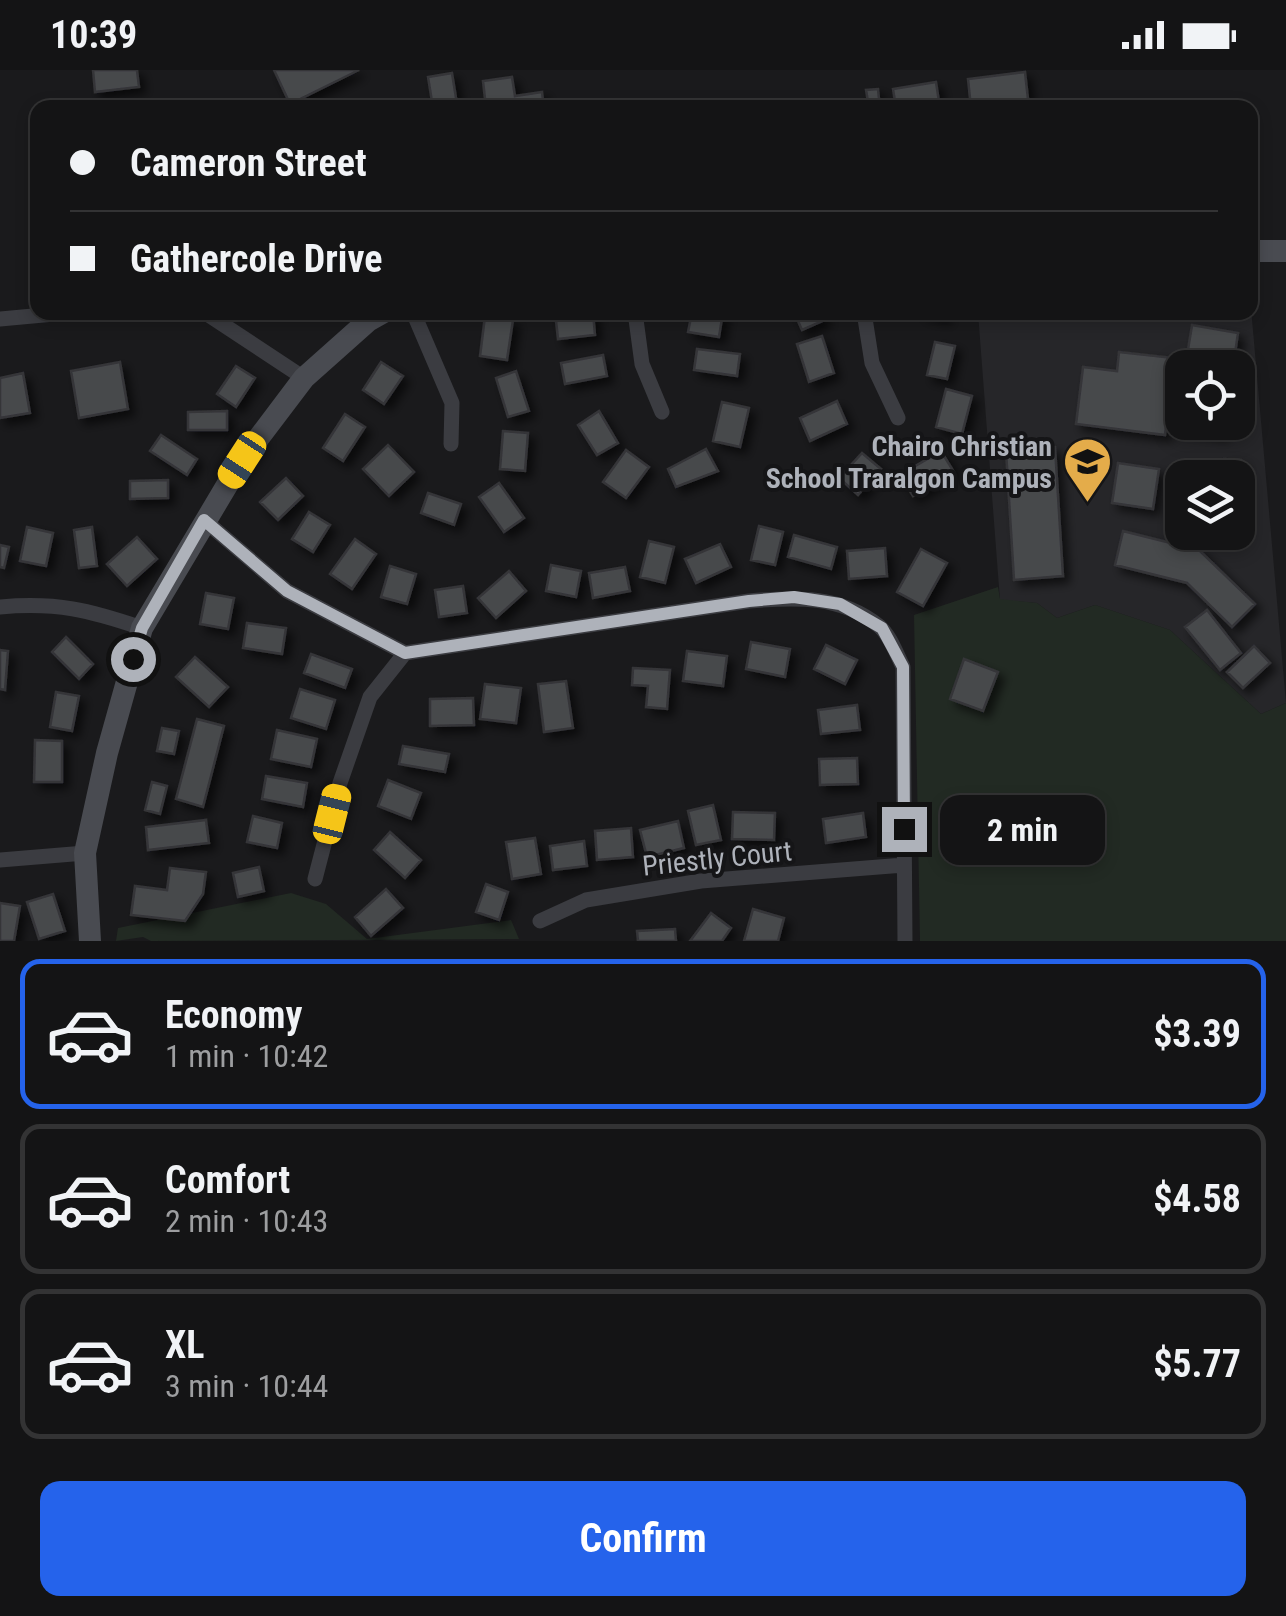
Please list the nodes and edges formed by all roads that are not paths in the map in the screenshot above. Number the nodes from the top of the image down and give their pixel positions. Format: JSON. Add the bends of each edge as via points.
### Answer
{"nodes":[{"id":1,"x":1286,"y":251,"type":"edge"},
{"id":2,"x":1258,"y":252,"type":"edge"},
{"id":3,"x":30,"y":316,"type":"edge"},
{"id":4,"x":0,"y":319,"type":"edge"},
{"id":5,"x":216,"y":320,"type":"edge"},
{"id":6,"x":370,"y":320,"type":"edge"},
{"id":7,"x":416,"y":320,"type":"edge"},
{"id":8,"x":636,"y":320,"type":"edge"},
{"id":9,"x":865,"y":320,"type":"edge"},
{"id":10,"x":304,"y":378,"type":"junction"},
{"id":11,"x":662,"y":412,"type":"dead end"},
{"id":12,"x":898,"y":418,"type":"dead end"},
{"id":13,"x":451,"y":444,"type":"dead end"},
{"id":14,"x":204,"y":520,"type":"junction"},
{"id":15,"x":0,"y":607,"type":"edge"},
{"id":16,"x":142,"y":628,"type":"junction"},
{"id":17,"x":405,"y":653,"type":"junction"},
{"id":18,"x":85,"y":854,"type":"junction"},
{"id":19,"x":0,"y":860,"type":"edge"},
{"id":20,"x":904,"y":864,"type":"junction"},
{"id":21,"x":315,"y":878,"type":"dead end"},
{"id":22,"x":540,"y":921,"type":"dead end"},
{"id":23,"x":90,"y":941,"type":"edge"},
{"id":24,"x":905,"y":941,"type":"edge"}],
"edges":[{"from":1,"to":2,"type":"street"},
{"from":3,"to":4,"type":"street"},
{"from":5,"to":10,"type":"street"},
{"from":6,"to":10,"type":"street"},
{"from":7,"to":13,"type":"street","via":[[452,402]]},
{"from":8,"to":11,"type":"street","via":[[642,364]]},
{"from":9,"to":12,"type":"street","via":[[872,362]]},
{"from":10,"to":14,"type":"street"},
{"from":14,"to":16,"type":"street"},
{"from":14,"to":17,"type":"street","via":[[287,591]]},
{"from":15,"to":16,"type":"street","via":[[42,603]]},
{"from":16,"to":18,"type":"street"},
{"from":17,"to":20,"type":"street","via":[[749,601],[794,597],[840,604],[882,628],[903,667]]},
{"from":17,"to":21,"type":"street","via":[[370,697]]},
{"from":18,"to":19,"type":"street"},
{"from":18,"to":23,"type":"street"},
{"from":20,"to":22,"type":"street","name":"Priestly Court","via":[[700,881],[586,900]]},
{"from":20,"to":24,"type":"street"}]}
